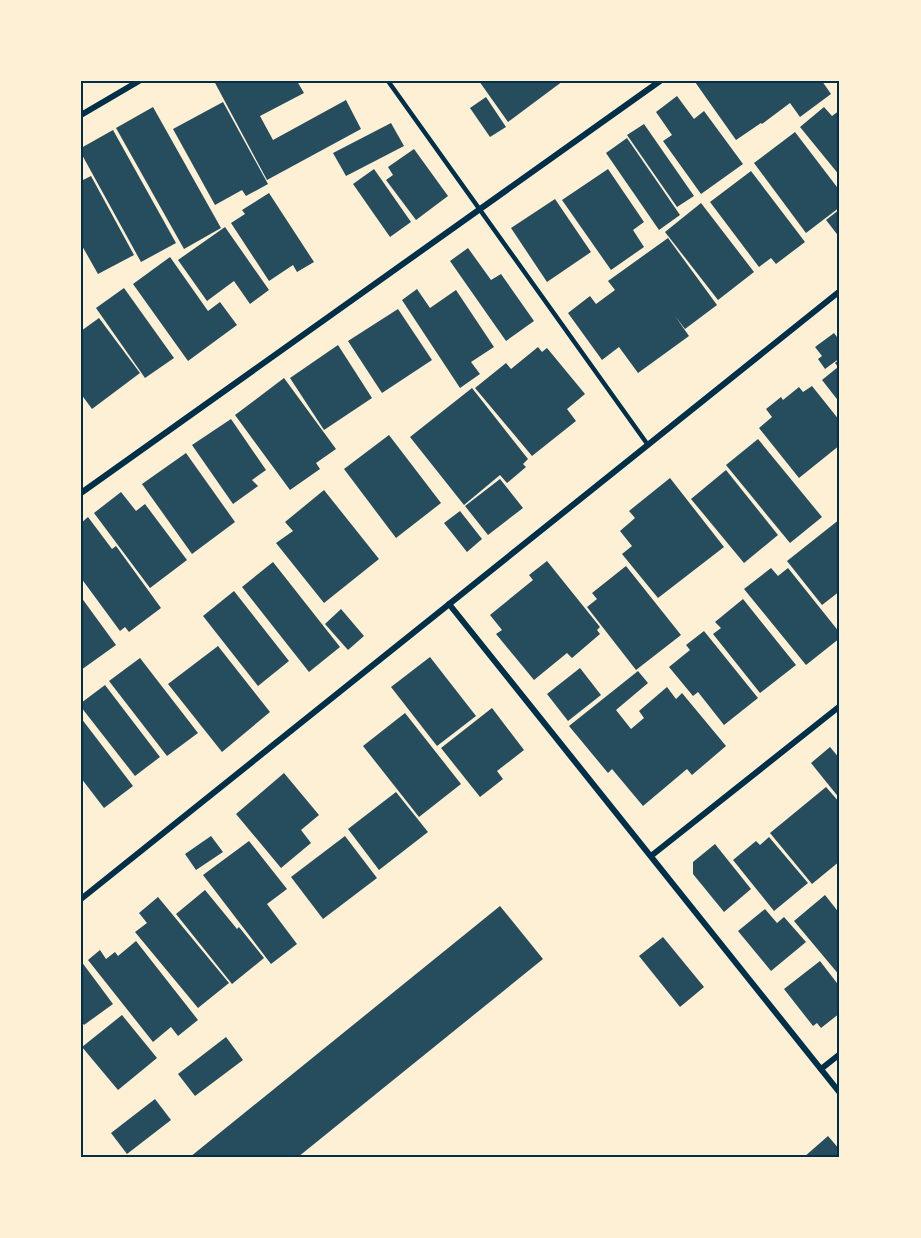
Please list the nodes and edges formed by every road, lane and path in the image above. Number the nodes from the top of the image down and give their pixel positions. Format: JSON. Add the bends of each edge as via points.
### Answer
{"nodes":[{"id":1,"x":139,"y":81,"type":"edge"},
{"id":2,"x":388,"y":81,"type":"edge"},
{"id":3,"x":660,"y":81,"type":"edge"},
{"id":4,"x":81,"y":114,"type":"edge"},
{"id":5,"x":480,"y":209,"type":"junction"},
{"id":6,"x":840,"y":291,"type":"edge"},
{"id":7,"x":648,"y":445,"type":"junction"},
{"id":8,"x":81,"y":494,"type":"edge"},
{"id":9,"x":449,"y":604,"type":"junction"},
{"id":10,"x":840,"y":706,"type":"edge"},
{"id":11,"x":651,"y":856,"type":"junction"},
{"id":12,"x":81,"y":900,"type":"edge"},
{"id":13,"x":840,"y":1054,"type":"edge"},
{"id":14,"x":821,"y":1069,"type":"junction"},
{"id":15,"x":840,"y":1094,"type":"edge"}],
"edges":[{"from":1,"to":4,"type":"street"},
{"from":2,"to":5,"type":"lane"},
{"from":3,"to":5,"type":"street"},
{"from":5,"to":7,"type":"lane"},
{"from":5,"to":8,"type":"street"},
{"from":6,"to":7,"type":"street"},
{"from":7,"to":9,"type":"street"},
{"from":9,"to":11,"type":"street"},
{"from":9,"to":12,"type":"street"},
{"from":10,"to":11,"type":"street"},
{"from":11,"to":14,"type":"street"},
{"from":13,"to":14,"type":"street"},
{"from":14,"to":15,"type":"street"}]}
